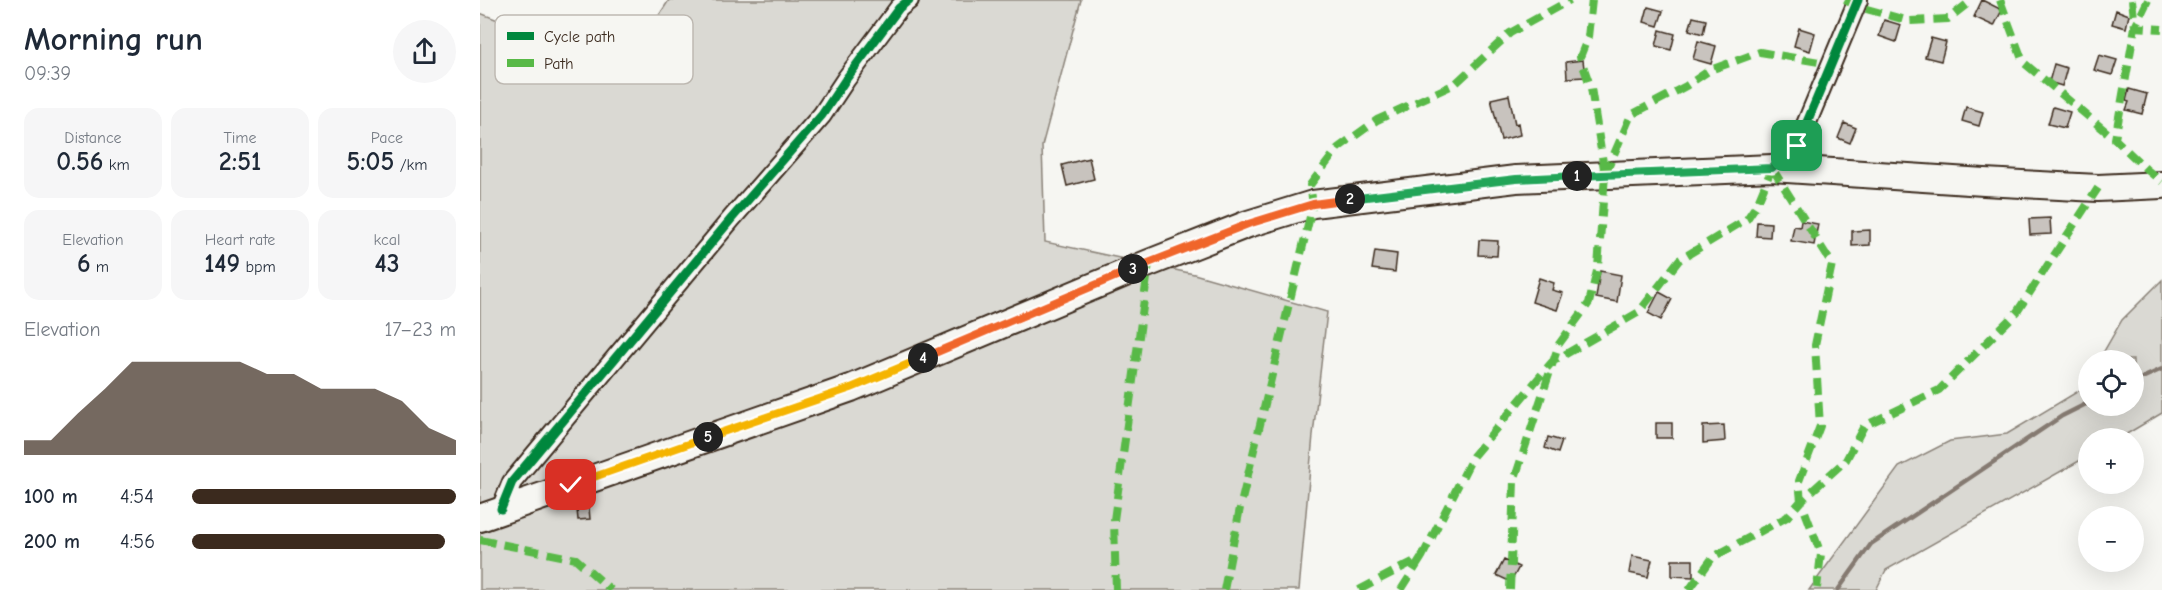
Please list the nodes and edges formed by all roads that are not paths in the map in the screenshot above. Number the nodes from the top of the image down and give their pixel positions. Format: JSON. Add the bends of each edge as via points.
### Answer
{"nodes":[{"id":1,"x":909,"y":0,"type":"edge"},
{"id":2,"x":1858,"y":0,"type":"edge"},
{"id":3,"x":1772,"y":168,"type":"junction"},
{"id":4,"x":2162,"y":186,"type":"edge"},
{"id":5,"x":491,"y":514,"type":"edge"}],
"edges":[{"from":1,"to":5,"type":"street","via":[[899,8],[822,115],[512,482]]},
{"from":2,"to":3,"type":"street","via":[[1797,146]]},
{"from":3,"to":4,"type":"main road","via":[[2098,188]]},
{"from":3,"to":5,"type":"main road","via":[[1516,179],[1313,204],[1248,224],[1149,263],[851,388]]}]}
